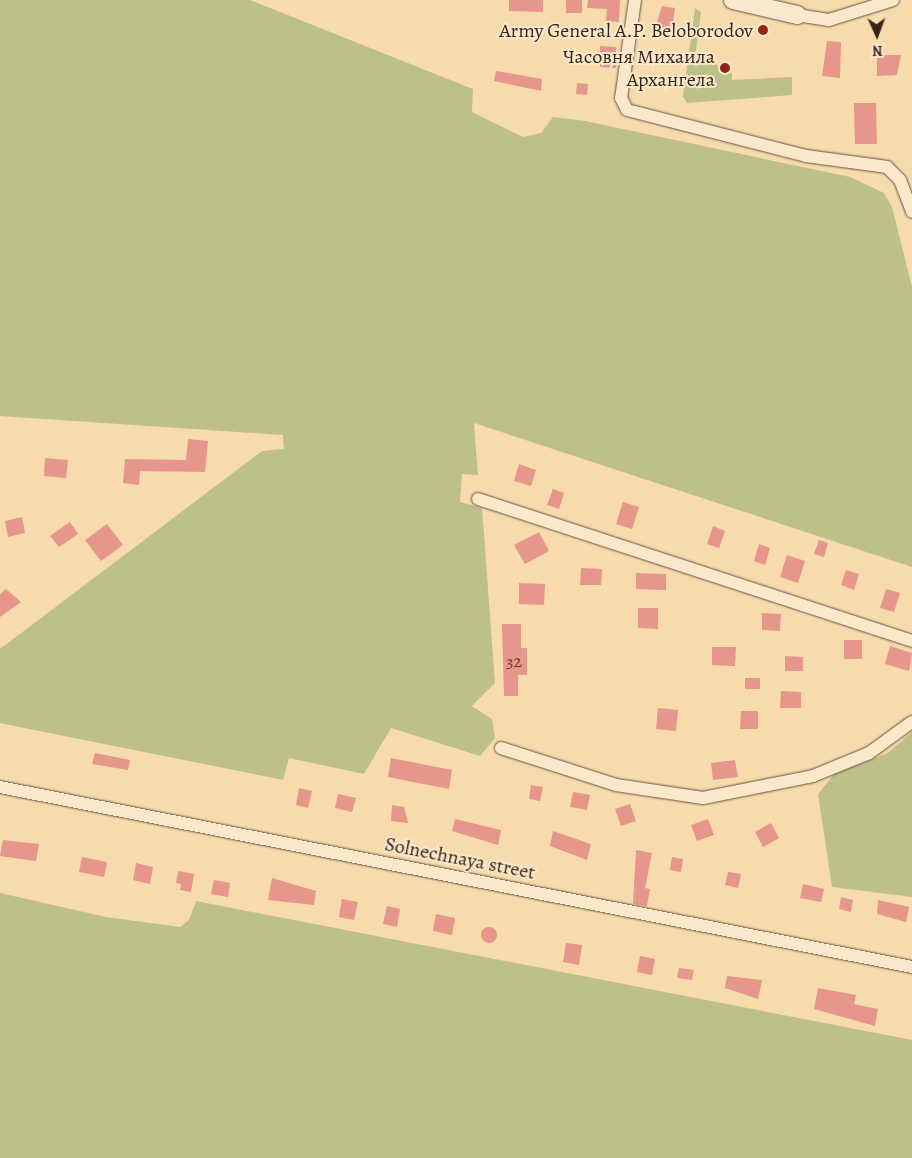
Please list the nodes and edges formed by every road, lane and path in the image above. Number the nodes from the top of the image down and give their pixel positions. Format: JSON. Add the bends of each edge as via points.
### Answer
{"nodes":[{"id":1,"x":635,"y":0,"type":"edge"},
{"id":2,"x":733,"y":0,"type":"edge"},
{"id":3,"x":893,"y":0,"type":"edge"},
{"id":4,"x":797,"y":15,"type":"joint"},
{"id":5,"x":912,"y":212,"type":"edge"},
{"id":6,"x":478,"y":499,"type":"dead end"},
{"id":7,"x":912,"y":640,"type":"edge"},
{"id":8,"x":912,"y":722,"type":"edge"},
{"id":9,"x":501,"y":748,"type":"dead end"},
{"id":10,"x":0,"y":788,"type":"edge"},
{"id":11,"x":912,"y":966,"type":"edge"}],
"edges":[{"from":1,"to":5,"type":"street","via":[[621,98],[627,110],[806,156],[887,168],[900,180]]},
{"from":2,"to":4,"type":"street"},
{"from":3,"to":4,"type":"street","via":[[829,20]]},
{"from":6,"to":7,"type":"street"},
{"from":8,"to":9,"type":"street","via":[[869,753],[813,776],[704,798],[616,785]]},
{"from":10,"to":11,"type":"street","name":"Solnechnaya street"}]}
